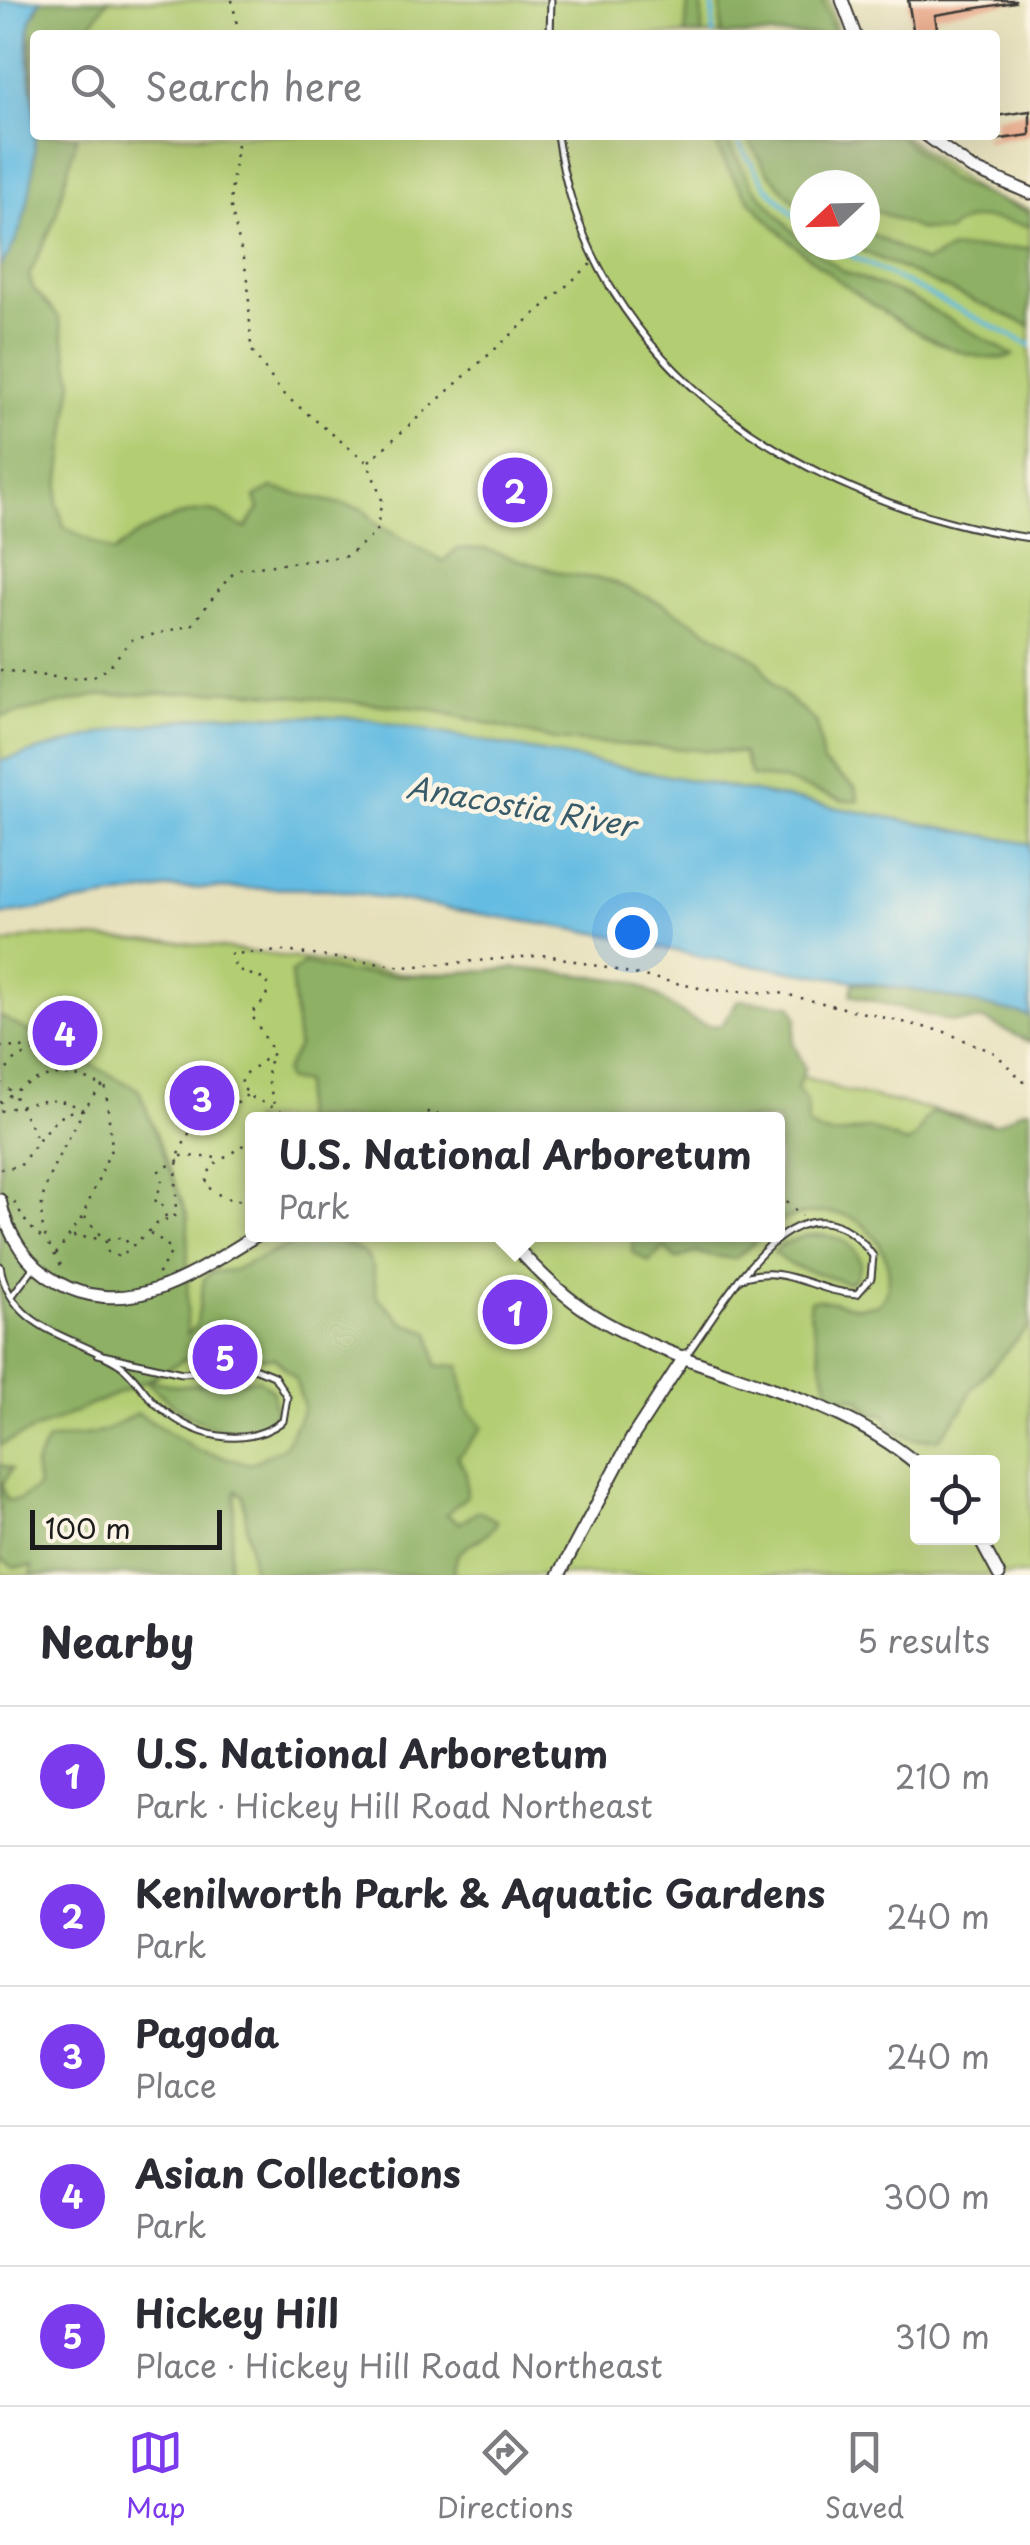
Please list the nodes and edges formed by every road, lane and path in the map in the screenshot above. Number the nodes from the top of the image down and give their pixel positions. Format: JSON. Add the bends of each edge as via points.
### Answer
{"nodes":[{"id":1,"x":232,"y":0,"type":"edge"},
{"id":2,"x":551,"y":0,"type":"edge"},
{"id":3,"x":842,"y":0,"type":"edge"},
{"id":4,"x":238,"y":30,"type":"edge"},
{"id":5,"x":550,"y":30,"type":"edge"},
{"id":6,"x":853,"y":30,"type":"edge"},
{"id":7,"x":237,"y":140,"type":"edge"},
{"id":8,"x":558,"y":140,"type":"edge"},
{"id":9,"x":933,"y":140,"type":"edge"},
{"id":10,"x":1030,"y":193,"type":"edge"},
{"id":11,"x":597,"y":259,"type":"junction"},
{"id":12,"x":368,"y":462,"type":"junction"},
{"id":13,"x":1030,"y":538,"type":"edge"},
{"id":14,"x":0,"y":670,"type":"edge"},
{"id":15,"x":0,"y":1047,"type":"edge"},
{"id":16,"x":34,"y":1049,"type":"junction"},
{"id":17,"x":270,"y":1060,"type":"junction"},
{"id":18,"x":74,"y":1076,"type":"junction"},
{"id":19,"x":0,"y":1080,"type":"edge"},
{"id":20,"x":99,"y":1085,"type":"junction"},
{"id":21,"x":1030,"y":1088,"type":"edge"},
{"id":22,"x":13,"y":1093,"type":"junction"},
{"id":23,"x":248,"y":1094,"type":"junction"},
{"id":24,"x":0,"y":1104,"type":"edge"},
{"id":25,"x":18,"y":1106,"type":"junction"},
{"id":26,"x":274,"y":1107,"type":"junction"},
{"id":27,"x":83,"y":1110,"type":"junction"},
{"id":28,"x":0,"y":1112,"type":"edge"},
{"id":29,"x":279,"y":1112,"type":"edge"},
{"id":30,"x":38,"y":1140,"type":"junction"},
{"id":31,"x":245,"y":1143,"type":"edge"},
{"id":32,"x":180,"y":1158,"type":"junction"},
{"id":33,"x":222,"y":1158,"type":"junction"},
{"id":34,"x":0,"y":1169,"type":"edge"},
{"id":35,"x":4,"y":1197,"type":"edge"},
{"id":36,"x":245,"y":1200,"type":"edge"},
{"id":37,"x":785,"y":1201,"type":"edge"},
{"id":38,"x":84,"y":1215,"type":"junction"},
{"id":39,"x":166,"y":1218,"type":"junction"},
{"id":40,"x":810,"y":1224,"type":"junction"},
{"id":41,"x":150,"y":1232,"type":"junction"},
{"id":42,"x":785,"y":1232,"type":"edge"},
{"id":43,"x":72,"y":1236,"type":"junction"},
{"id":44,"x":100,"y":1239,"type":"junction"},
{"id":45,"x":48,"y":1242,"type":"junction"},
{"id":46,"x":106,"y":1242,"type":"junction"},
{"id":47,"x":245,"y":1242,"type":"edge"},
{"id":48,"x":513,"y":1242,"type":"edge"},
{"id":49,"x":770,"y":1242,"type":"edge"},
{"id":50,"x":130,"y":1247,"type":"junction"},
{"id":51,"x":56,"y":1254,"type":"junction"},
{"id":52,"x":0,"y":1266,"type":"edge"},
{"id":53,"x":34,"y":1268,"type":"junction"},
{"id":54,"x":739,"y":1278,"type":"junction"},
{"id":55,"x":68,"y":1288,"type":"junction"},
{"id":56,"x":145,"y":1293,"type":"junction"},
{"id":57,"x":12,"y":1296,"type":"junction"},
{"id":58,"x":98,"y":1354,"type":"junction"},
{"id":59,"x":685,"y":1356,"type":"junction"},
{"id":60,"x":910,"y":1460,"type":"edge"},
{"id":61,"x":983,"y":1545,"type":"edge"},
{"id":62,"x":560,"y":1575,"type":"edge"},
{"id":63,"x":998,"y":1575,"type":"edge"}],
"edges":[{"from":1,"to":4,"type":"path"},
{"from":2,"to":5,"type":"lane"},
{"from":3,"to":6,"type":"street"},
{"from":7,"to":12,"type":"path","via":[[230,202],[248,280],[251,350],[282,393]]},
{"from":8,"to":11,"type":"lane","via":[[573,208]]},
{"from":9,"to":10,"type":"street","via":[[971,168]]},
{"from":11,"to":12,"type":"path"},
{"from":11,"to":13,"type":"lane","via":[[662,361],[753,434],[908,510]]},
{"from":12,"to":14,"type":"path","via":[[381,492],[381,519],[358,551],[241,569],[192,626],[131,640],[94,676]]},
{"from":15,"to":16,"type":"path"},
{"from":16,"to":18,"type":"path","via":[[49,1045],[59,1051]]},
{"from":16,"to":19,"type":"path"},
{"from":17,"to":21,"type":"path","via":[[274,1053],[251,1014],[266,998],[268,981],[236,970],[231,954],[284,951],[404,968],[547,955],[708,990],[780,993],[945,1032],[994,1053]]},
{"from":17,"to":23,"type":"path","via":[[242,1075]]},
{"from":17,"to":26,"type":"path"},
{"from":18,"to":20,"type":"path"},
{"from":18,"to":22,"type":"path","via":[[31,1080]]},
{"from":19,"to":22,"type":"path"},
{"from":20,"to":27,"type":"path"},
{"from":20,"to":38,"type":"path","via":[[108,1085],[112,1147]]},
{"from":22,"to":24,"type":"path"},
{"from":22,"to":25,"type":"path"},
{"from":23,"to":26,"type":"path"},
{"from":23,"to":32,"type":"path","via":[[234,1106],[200,1102],[196,1129]]},
{"from":25,"to":27,"type":"path","via":[[52,1100]]},
{"from":25,"to":28,"type":"path"},
{"from":25,"to":30,"type":"path"},
{"from":26,"to":29,"type":"path"},
{"from":27,"to":30,"type":"path","via":[[71,1110]]},
{"from":27,"to":45,"type":"path","via":[[44,1186]]},
{"from":30,"to":34,"type":"path","via":[[20,1166]]},
{"from":31,"to":33,"type":"path"},
{"from":32,"to":33,"type":"path"},
{"from":32,"to":39,"type":"path","via":[[172,1200],[177,1213]]},
{"from":32,"to":39,"type":"path","via":[[159,1171],[154,1203]]},
{"from":33,"to":36,"type":"path","via":[[206,1176],[208,1191]]},
{"from":35,"to":45,"type":"path"},
{"from":35,"to":53,"type":"street","via":[[8,1232]]},
{"from":37,"to":40,"type":"path"},
{"from":38,"to":43,"type":"path"},
{"from":38,"to":44,"type":"path"},
{"from":39,"to":41,"type":"path"},
{"from":40,"to":42,"type":"lane"},
{"from":40,"to":54,"type":"lane","via":[[858,1236],[873,1256],[870,1278],[858,1294],[778,1272]]},
{"from":41,"to":50,"type":"path"},
{"from":41,"to":56,"type":"path","via":[[171,1253]]},
{"from":43,"to":44,"type":"path"},
{"from":43,"to":51,"type":"path"},
{"from":44,"to":46,"type":"path"},
{"from":45,"to":51,"type":"path"},
{"from":46,"to":50,"type":"path","via":[[124,1237]]},
{"from":46,"to":50,"type":"path","via":[[117,1258]]},
{"from":47,"to":56,"type":"street"},
{"from":48,"to":59,"type":"street","via":[[588,1312]]},
{"from":49,"to":54,"type":"lane"},
{"from":51,"to":55,"type":"path"},
{"from":52,"to":57,"type":"lane"},
{"from":53,"to":55,"type":"street"},
{"from":53,"to":57,"type":"lane"},
{"from":54,"to":59,"type":"lane"},
{"from":55,"to":56,"type":"street","via":[[102,1296]]},
{"from":57,"to":58,"type":"lane","via":[[37,1326]]},
{"from":58,"to":58,"type":"lane","via":[[122,1366],[157,1405],[194,1429],[238,1438],[283,1421],[288,1397],[274,1376],[254,1368],[182,1373]]},
{"from":59,"to":60,"type":"street","via":[[839,1414]]},
{"from":59,"to":62,"type":"street"},
{"from":61,"to":63,"type":"street"}]}
